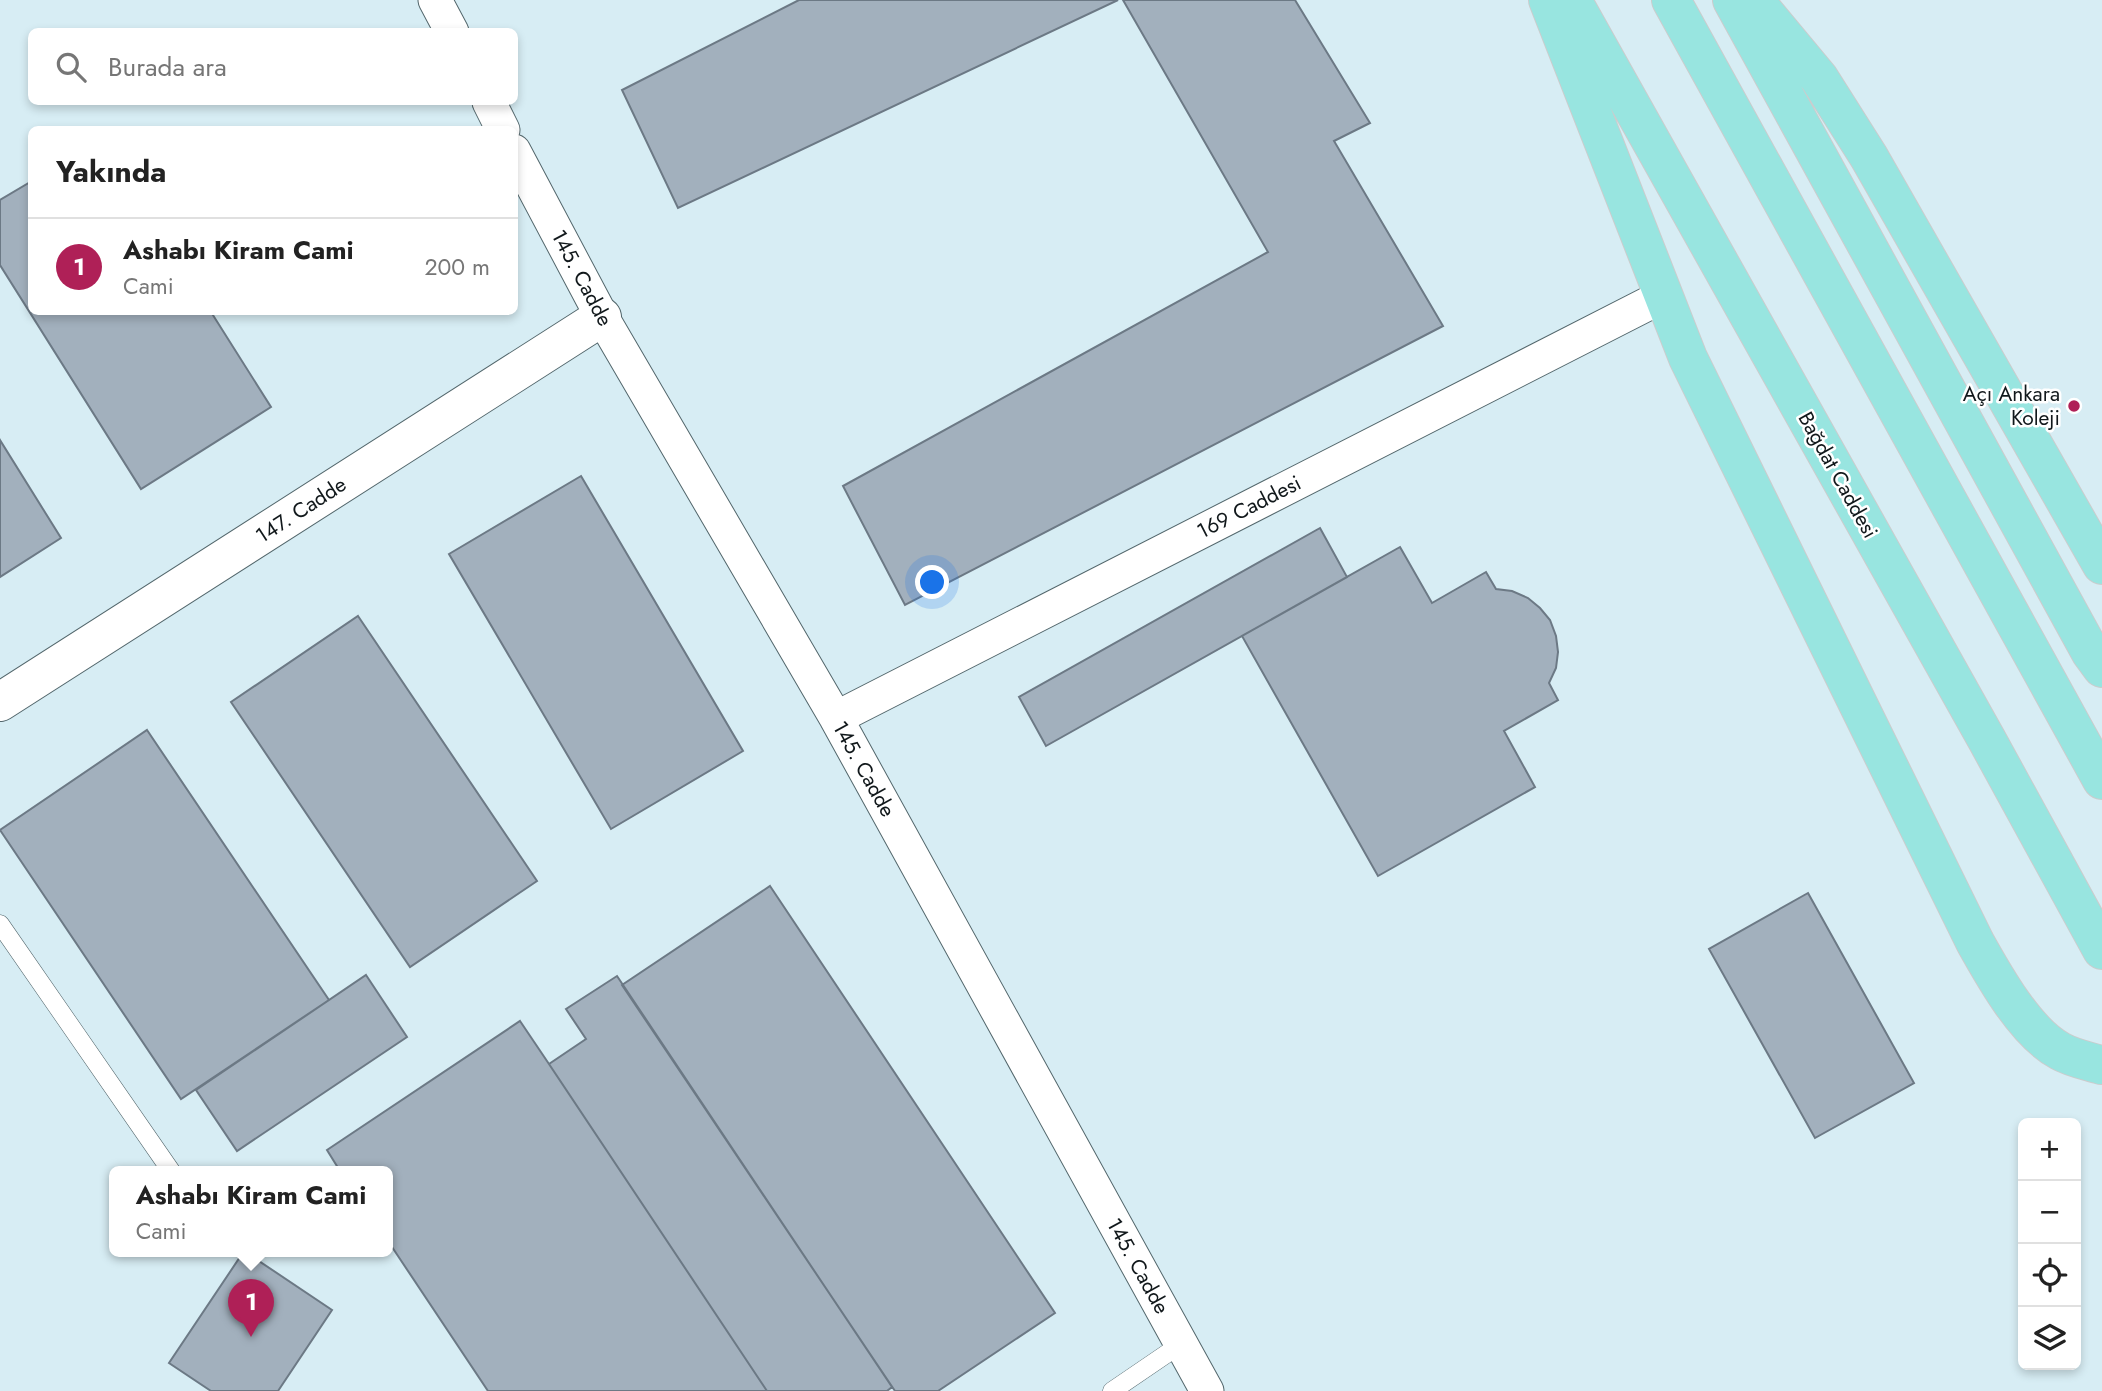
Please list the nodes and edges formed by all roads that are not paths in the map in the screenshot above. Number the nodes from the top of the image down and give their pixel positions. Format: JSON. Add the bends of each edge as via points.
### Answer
{"nodes":[{"id":1,"x":435,"y":0,"type":"edge"},
{"id":2,"x":1548,"y":0,"type":"edge"},
{"id":3,"x":1572,"y":0,"type":"edge"},
{"id":4,"x":1671,"y":0,"type":"edge"},
{"id":5,"x":1732,"y":0,"type":"edge"},
{"id":6,"x":1754,"y":0,"type":"edge"},
{"id":7,"x":450,"y":28,"type":"edge"},
{"id":8,"x":490,"y":105,"type":"edge"},
{"id":9,"x":501,"y":126,"type":"edge"},
{"id":10,"x":518,"y":159,"type":"edge"},
{"id":11,"x":1663,"y":296,"type":"junction"},
{"id":12,"x":602,"y":317,"type":"junction"},
{"id":13,"x":2102,"y":565,"type":"edge"},
{"id":14,"x":2102,"y":668,"type":"edge"},
{"id":15,"x":0,"y":702,"type":"edge"},
{"id":16,"x":836,"y":718,"type":"junction"},
{"id":17,"x":2102,"y":780,"type":"edge"},
{"id":18,"x":0,"y":924,"type":"edge"},
{"id":19,"x":2102,"y":950,"type":"edge"},
{"id":20,"x":2101,"y":1065,"type":"edge"},
{"id":21,"x":168,"y":1166,"type":"edge"},
{"id":22,"x":1181,"y":1345,"type":"junction"},
{"id":23,"x":1112,"y":1391,"type":"edge"},
{"id":24,"x":1207,"y":1391,"type":"edge"}],
"edges":[{"from":1,"to":7,"type":"street"},
{"from":2,"to":11,"type":"main road"},
{"from":3,"to":19,"type":"main road","name":"Bağdat Caddesi"},
{"from":4,"to":17,"type":"main road"},
{"from":5,"to":14,"type":"main road"},
{"from":6,"to":13,"type":"main road","via":[[1819,78],[1869,157]]},
{"from":8,"to":9,"type":"street"},
{"from":10,"to":12,"type":"street","name":"145. Cadde"},
{"from":11,"to":16,"type":"street","name":"169 Caddesi"},
{"from":11,"to":20,"type":"main road","via":[[1688,358],[2003,992],[2060,1051]]},
{"from":12,"to":15,"type":"street","name":"147. Cadde"},
{"from":12,"to":16,"type":"street","name":"145. Cadde"},
{"from":16,"to":22,"type":"street","name":"145. Cadde"},
{"from":18,"to":21,"type":"lane"},
{"from":22,"to":23,"type":"lane"},
{"from":22,"to":24,"type":"street","name":"145. Cadde"}]}
